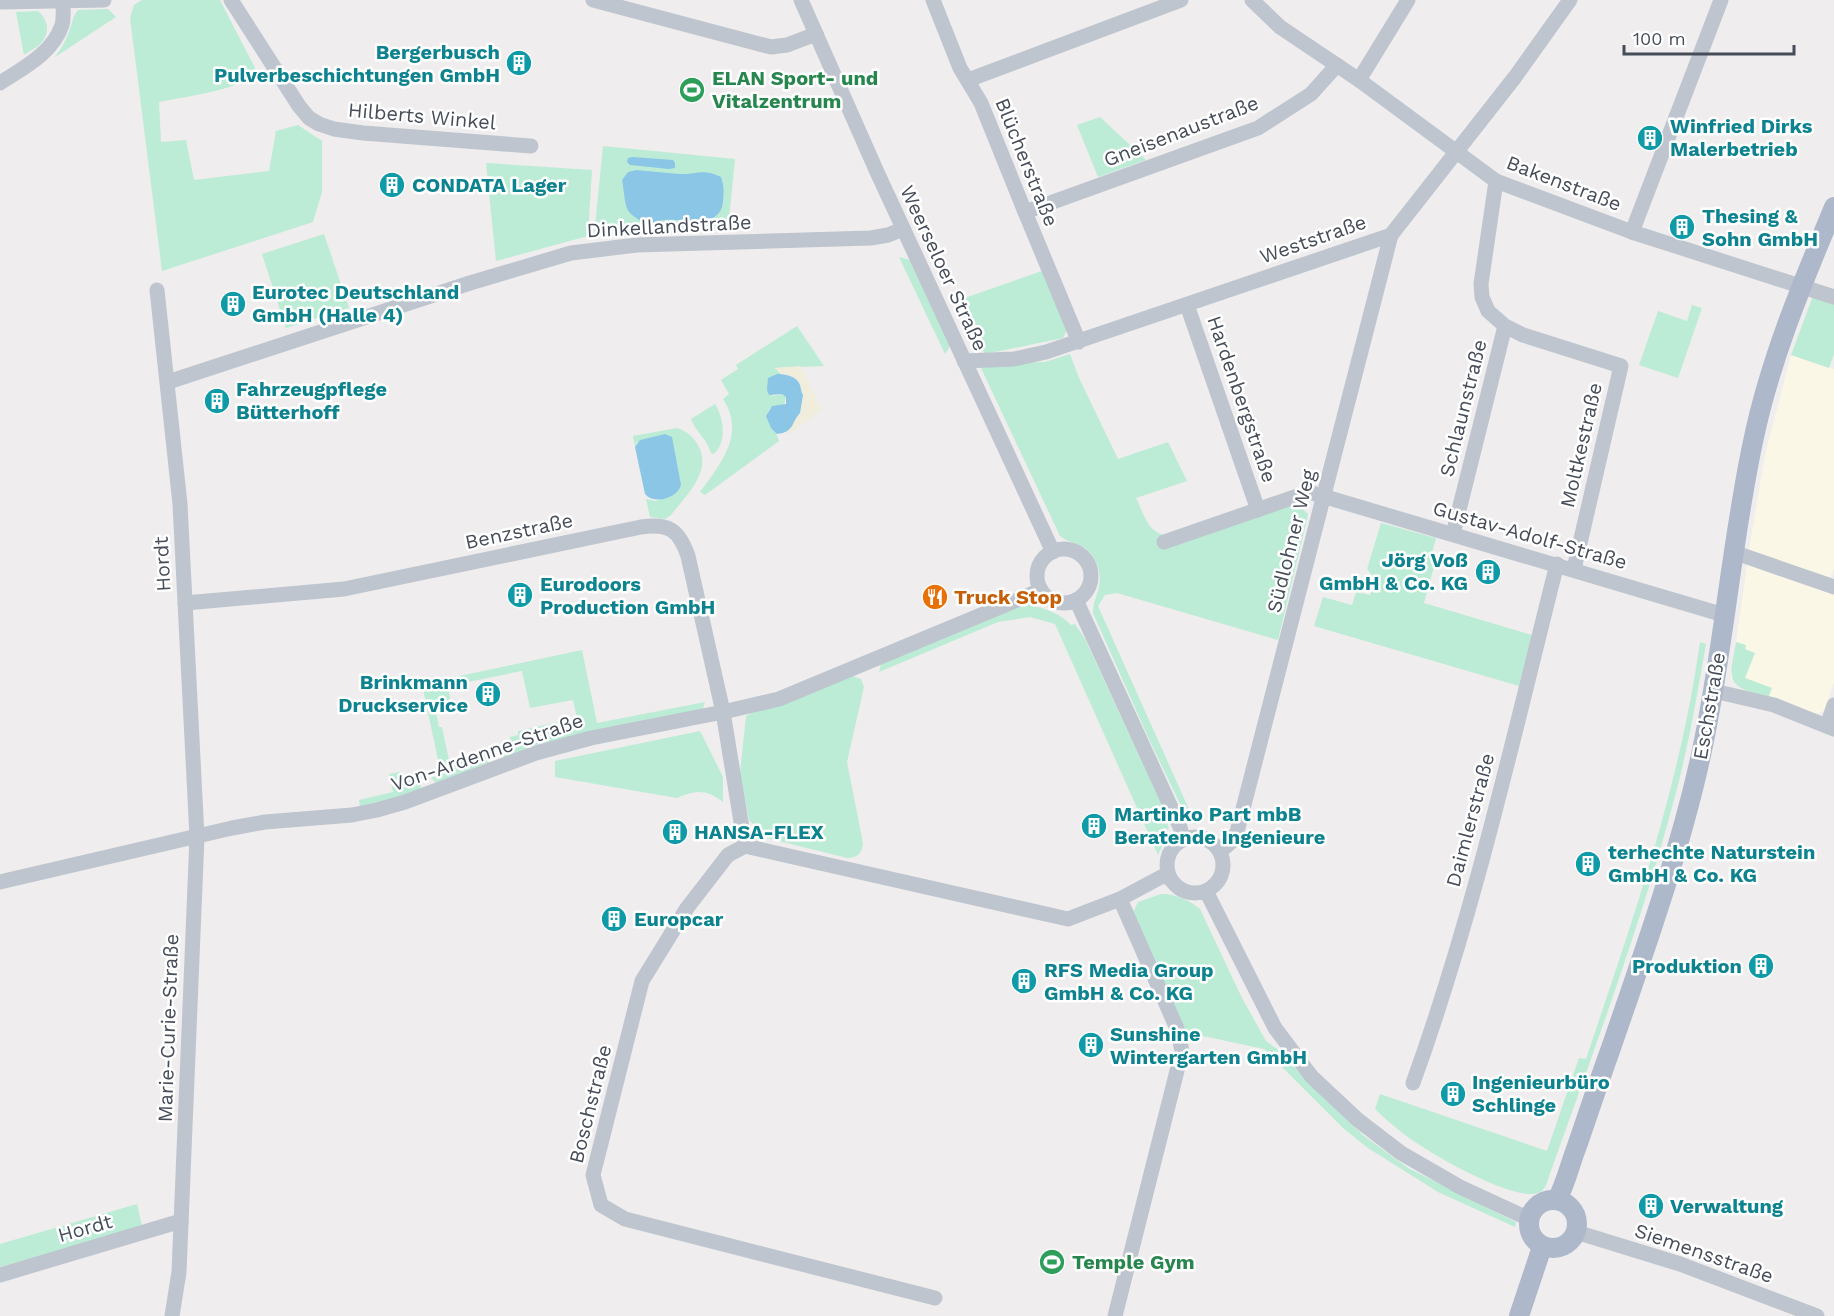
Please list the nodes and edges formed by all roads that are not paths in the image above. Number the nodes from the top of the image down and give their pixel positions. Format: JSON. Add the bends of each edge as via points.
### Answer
{"nodes":[{"id":1,"x":104,"y":0,"type":"edge"},
{"id":2,"x":231,"y":0,"type":"edge"},
{"id":3,"x":593,"y":0,"type":"edge"},
{"id":4,"x":801,"y":0,"type":"edge"},
{"id":5,"x":933,"y":0,"type":"edge"},
{"id":6,"x":1181,"y":0,"type":"edge"},
{"id":7,"x":1252,"y":0,"type":"edge"},
{"id":8,"x":1408,"y":0,"type":"edge"},
{"id":9,"x":1570,"y":0,"type":"edge"},
{"id":10,"x":1720,"y":0,"type":"edge"},
{"id":11,"x":0,"y":2,"type":"edge"},
{"id":12,"x":63,"y":2,"type":"junction"},
{"id":13,"x":816,"y":34,"type":"junction"},
{"id":14,"x":1337,"y":65,"type":"junction"},
{"id":15,"x":968,"y":80,"type":"junction"},
{"id":16,"x":1359,"y":80,"type":"junction"},
{"id":17,"x":0,"y":83,"type":"edge"},
{"id":18,"x":531,"y":146,"type":"dead end"},
{"id":19,"x":1456,"y":152,"type":"junction"},
{"id":20,"x":1496,"y":182,"type":"junction"},
{"id":21,"x":1834,"y":207,"type":"edge"},
{"id":22,"x":1025,"y":212,"type":"junction"},
{"id":23,"x":903,"y":229,"type":"junction"},
{"id":24,"x":1632,"y":232,"type":"junction"},
{"id":25,"x":1391,"y":235,"type":"junction"},
{"id":26,"x":1802,"y":286,"type":"junction"},
{"id":27,"x":157,"y":290,"type":"dead end"},
{"id":28,"x":1834,"y":297,"type":"edge"},
{"id":29,"x":1187,"y":305,"type":"junction"},
{"id":30,"x":1505,"y":326,"type":"junction"},
{"id":31,"x":1079,"y":342,"type":"junction"},
{"id":32,"x":964,"y":361,"type":"junction"},
{"id":33,"x":168,"y":382,"type":"junction"},
{"id":34,"x":1324,"y":496,"type":"junction"},
{"id":35,"x":1258,"y":510,"type":"junction"},
{"id":36,"x":1453,"y":534,"type":"junction"},
{"id":37,"x":1164,"y":542,"type":"dead end"},
{"id":38,"x":1053,"y":552,"type":"junction"},
{"id":39,"x":1733,"y":552,"type":"junction"},
{"id":40,"x":1557,"y":564,"type":"junction"},
{"id":41,"x":1574,"y":569,"type":"junction"},
{"id":42,"x":1834,"y":587,"type":"edge"},
{"id":43,"x":1041,"y":590,"type":"junction"},
{"id":44,"x":1076,"y":600,"type":"junction"},
{"id":45,"x":185,"y":603,"type":"junction"},
{"id":46,"x":1724,"y":615,"type":"junction"},
{"id":47,"x":1714,"y":691,"type":"junction"},
{"id":48,"x":1834,"y":705,"type":"edge"},
{"id":49,"x":723,"y":712,"type":"junction"},
{"id":50,"x":1830,"y":727,"type":"edge"},
{"id":51,"x":197,"y":837,"type":"junction"},
{"id":52,"x":1183,"y":839,"type":"junction"},
{"id":53,"x":745,"y":846,"type":"junction"},
{"id":54,"x":1220,"y":852,"type":"junction"},
{"id":55,"x":1169,"y":876,"type":"junction"},
{"id":56,"x":0,"y":882,"type":"edge"},
{"id":57,"x":1206,"y":891,"type":"junction"},
{"id":58,"x":1120,"y":899,"type":"junction"},
{"id":59,"x":1413,"y":1083,"type":"dead end"},
{"id":60,"x":1557,"y":1200,"type":"junction"},
{"id":61,"x":1529,"y":1219,"type":"junction"},
{"id":62,"x":181,"y":1221,"type":"junction"},
{"id":63,"x":1576,"y":1232,"type":"junction"},
{"id":64,"x":1542,"y":1247,"type":"junction"},
{"id":65,"x":0,"y":1275,"type":"edge"},
{"id":66,"x":935,"y":1298,"type":"dead end"},
{"id":67,"x":172,"y":1316,"type":"edge"},
{"id":68,"x":1115,"y":1316,"type":"edge"},
{"id":69,"x":1519,"y":1316,"type":"edge"},
{"id":70,"x":1817,"y":1316,"type":"edge"}],
"edges":[{"from":1,"to":12,"type":"street"},
{"from":2,"to":18,"type":"street","name":"Hilberts Winkel","via":[[299,106],[320,124],[363,134]]},
{"from":3,"to":13,"type":"street","via":[[771,47]]},
{"from":4,"to":13,"type":"street","name":"Weerseloer Straße"},
{"from":5,"to":15,"type":"street","name":"Blücherstraße"},
{"from":6,"to":15,"type":"street"},
{"from":7,"to":14,"type":"street","name":"Bakenstraße","via":[[1280,27]]},
{"from":8,"to":16,"type":"street"},
{"from":9,"to":19,"type":"street","name":"Weststraße"},
{"from":10,"to":24,"type":"street"},
{"from":11,"to":12,"type":"street"},
{"from":12,"to":17,"type":"street","via":[[62,25],[50,45]]},
{"from":13,"to":23,"type":"street","name":"Weerseloer Straße"},
{"from":14,"to":16,"type":"street","name":"Bakenstraße"},
{"from":14,"to":22,"type":"street","name":"Gneisenaustraße","via":[[1311,94],[1258,128]]},
{"from":15,"to":22,"type":"street","name":"Blücherstraße"},
{"from":16,"to":19,"type":"street","name":"Bakenstraße"},
{"from":19,"to":20,"type":"street","name":"Bakenstraße"},
{"from":19,"to":25,"type":"street","name":"Weststraße"},
{"from":20,"to":24,"type":"street","name":"Bakenstraße"},
{"from":20,"to":30,"type":"street","via":[[1481,284],[1488,310]]},
{"from":21,"to":26,"type":"main road","name":"Eschstraße"},
{"from":22,"to":31,"type":"street","name":"Blücherstraße"},
{"from":23,"to":32,"type":"street","name":"Weerseloer Straße"},
{"from":23,"to":33,"type":"street","name":"Dinkellandstraße","via":[[871,238],[637,245],[571,253]]},
{"from":24,"to":26,"type":"street","name":"Bakenstraße"},
{"from":25,"to":29,"type":"street","name":"Weststraße"},
{"from":25,"to":34,"type":"street","name":"Südlohner Weg"},
{"from":26,"to":28,"type":"street","name":"Bakenstraße"},
{"from":26,"to":39,"type":"main road","name":"Eschstraße","via":[[1762,402]]},
{"from":27,"to":33,"type":"street","name":"Hordt"},
{"from":29,"to":31,"type":"street","name":"Weststraße"},
{"from":29,"to":35,"type":"street","name":"Hardenbergstraße"},
{"from":30,"to":36,"type":"street","name":"Schlaunstraße"},
{"from":30,"to":41,"type":"street","name":"Moltkestraße","via":[[1622,366]]},
{"from":31,"to":32,"type":"street","name":"Weststraße","via":[[1014,359]]},
{"from":32,"to":38,"type":"street","name":"Weerseloer Straße"},
{"from":33,"to":45,"type":"street","name":"Hordt"},
{"from":34,"to":35,"type":"street","name":"Hardenbergstraße","via":[[1310,492]]},
{"from":34,"to":36,"type":"street","name":"Gustav-Adolf-Straße"},
{"from":34,"to":54,"type":"street","name":"Südlohner Weg","via":[[1237,832]]},
{"from":35,"to":37,"type":"street"},
{"from":36,"to":40,"type":"street","name":"Gustav-Adolf-Straße"},
{"from":38,"to":43,"type":"street","via":[[1045,557],[1037,573]]},
{"from":38,"to":44,"type":"street","via":[[1069,550],[1088,564],[1088,588]]},
{"from":39,"to":42,"type":"street"},
{"from":39,"to":46,"type":"main road","name":"Eschstraße"},
{"from":40,"to":41,"type":"street","name":"Gustav-Adolf-Straße"},
{"from":40,"to":59,"type":"street","name":"Daimlerstraße","via":[[1469,908]]},
{"from":41,"to":46,"type":"street","name":"Gustav-Adolf-Straße"},
{"from":43,"to":44,"type":"street","via":[[1053,601]]},
{"from":43,"to":49,"type":"street","name":"Von-Ardenne-Straße","via":[[779,699]]},
{"from":44,"to":52,"type":"street"},
{"from":45,"to":49,"type":"street","name":"Benzstraße","via":[[344,589],[641,527],[665,527],[676,532],[688,556]]},
{"from":45,"to":51,"type":"street","name":"Hordt"},
{"from":46,"to":47,"type":"main road","name":"Eschstraße"},
{"from":47,"to":50,"type":"street","via":[[1774,705]]},
{"from":47,"to":60,"type":"main road","name":"Eschstraße","via":[[1675,855]]},
{"from":48,"to":50,"type":"street"},
{"from":49,"to":51,"type":"street","name":"Von-Ardenne-Straße","via":[[536,753],[377,810],[265,822]]},
{"from":49,"to":53,"type":"street"},
{"from":51,"to":56,"type":"street","name":"Von-Ardenne-Straße"},
{"from":51,"to":62,"type":"street","name":"Marie-Curie-Straße"},
{"from":52,"to":54,"type":"street","via":[[1203,838]]},
{"from":52,"to":55,"type":"street","via":[[1168,855]]},
{"from":53,"to":58,"type":"street","via":[[1068,919]]},
{"from":53,"to":66,"type":"street","name":"Boschstraße","via":[[728,855],[687,908],[642,981],[593,1175],[601,1205],[625,1219]]},
{"from":54,"to":57,"type":"street","via":[[1221,876]]},
{"from":55,"to":57,"type":"street","via":[[1180,889]]},
{"from":55,"to":58,"type":"street"},
{"from":57,"to":61,"type":"street","via":[[1275,1028],[1312,1077],[1401,1153],[1468,1191]]},
{"from":58,"to":68,"type":"street","via":[[1178,1031],[1182,1051]]},
{"from":60,"to":61,"type":"main road","via":[[1539,1204]]},
{"from":60,"to":63,"type":"main road","via":[[1572,1208],[1578,1224]]},
{"from":61,"to":64,"type":"main road","via":[[1531,1235]]},
{"from":62,"to":65,"type":"street","name":"Hordt"},
{"from":62,"to":67,"type":"street","name":"Marie-Curie-Straße"},
{"from":63,"to":64,"type":"main road","via":[[1572,1240],[1558,1249]]},
{"from":63,"to":70,"type":"street","name":"Siemensstraße","via":[[1680,1264]]},
{"from":64,"to":69,"type":"main road"}]}
